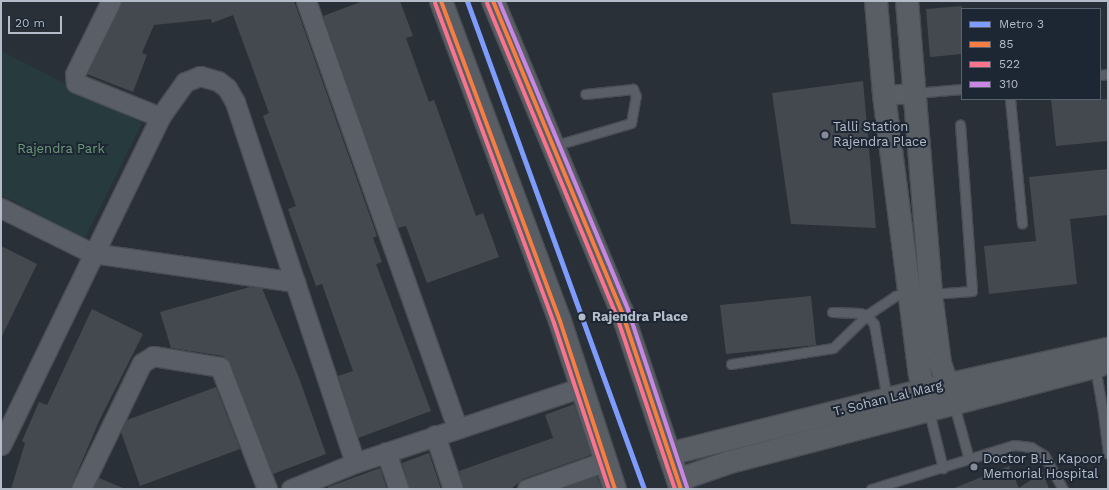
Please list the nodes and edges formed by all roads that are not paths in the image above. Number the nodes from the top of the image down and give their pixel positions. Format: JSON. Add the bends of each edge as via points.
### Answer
{"nodes":[{"id":1,"x":111,"y":1,"type":"edge"},
{"id":2,"x":306,"y":1,"type":"edge"},
{"id":3,"x":441,"y":1,"type":"edge"},
{"id":4,"x":493,"y":1,"type":"edge"},
{"id":5,"x":876,"y":1,"type":"edge"},
{"id":6,"x":907,"y":1,"type":"edge"},
{"id":7,"x":961,"y":89,"type":"edge"},
{"id":8,"x":914,"y":93,"type":"junction"},
{"id":9,"x":585,"y":94,"type":"dead end"},
{"id":10,"x":884,"y":95,"type":"junction"},
{"id":11,"x":1010,"y":100,"type":"edge"},
{"id":12,"x":160,"y":117,"type":"junction"},
{"id":13,"x":960,"y":124,"type":"dead end"},
{"id":14,"x":553,"y":146,"type":"junction"},
{"id":15,"x":1,"y":208,"type":"edge"},
{"id":16,"x":1022,"y":223,"type":"dead end"},
{"id":17,"x":92,"y":253,"type":"junction"},
{"id":18,"x":295,"y":282,"type":"junction"},
{"id":19,"x":910,"y":291,"type":"junction"},
{"id":20,"x":931,"y":294,"type":"junction"},
{"id":21,"x":832,"y":312,"type":"dead end"},
{"id":22,"x":867,"y":315,"type":"junction"},
{"id":23,"x":1108,"y":349,"type":"edge"},
{"id":24,"x":731,"y":364,"type":"dead end"},
{"id":25,"x":1102,"y":366,"type":"edge"},
{"id":26,"x":947,"y":385,"type":"junction"},
{"id":27,"x":582,"y":387,"type":"junction"},
{"id":28,"x":924,"y":390,"type":"junction"},
{"id":29,"x":887,"y":400,"type":"junction"},
{"id":30,"x":954,"y":405,"type":"junction"},
{"id":31,"x":929,"y":412,"type":"junction"},
{"id":32,"x":1105,"y":412,"type":"edge"},
{"id":33,"x":457,"y":428,"type":"junction"},
{"id":34,"x":435,"y":435,"type":"junction"},
{"id":35,"x":1,"y":445,"type":"edge"},
{"id":36,"x":386,"y":452,"type":"junction"},
{"id":37,"x":669,"y":454,"type":"junction"},
{"id":38,"x":1108,"y":454,"type":"edge"},
{"id":39,"x":969,"y":459,"type":"junction"},
{"id":40,"x":606,"y":462,"type":"junction"},
{"id":41,"x":355,"y":463,"type":"junction"},
{"id":42,"x":943,"y":468,"type":"junction"},
{"id":43,"x":680,"y":484,"type":"edge"},
{"id":44,"x":81,"y":489,"type":"edge"},
{"id":45,"x":267,"y":489,"type":"edge"},
{"id":46,"x":291,"y":489,"type":"edge"},
{"id":47,"x":399,"y":489,"type":"edge"},
{"id":48,"x":453,"y":489,"type":"edge"},
{"id":49,"x":527,"y":489,"type":"edge"},
{"id":50,"x":615,"y":489,"type":"edge"},
{"id":51,"x":871,"y":489,"type":"edge"},
{"id":52,"x":1063,"y":489,"type":"edge"}],
"edges":[{"from":1,"to":12,"type":"street","via":[[75,74],[76,83]]},
{"from":2,"to":33,"type":"street"},
{"from":3,"to":27,"type":"street"},
{"from":4,"to":14,"type":"street"},
{"from":5,"to":10,"type":"street"},
{"from":6,"to":8,"type":"street"},
{"from":7,"to":8,"type":"lane"},
{"from":8,"to":10,"type":"street"},
{"from":8,"to":20,"type":"street"},
{"from":9,"to":14,"type":"lane","via":[[633,89],[636,96],[631,123]]},
{"from":10,"to":19,"type":"street"},
{"from":11,"to":16,"type":"lane"},
{"from":12,"to":17,"type":"street"},
{"from":12,"to":18,"type":"street","via":[[185,82],[200,76],[210,77],[227,88],[235,102]]},
{"from":13,"to":20,"type":"lane","via":[[972,291]]},
{"from":14,"to":37,"type":"street","via":[[622,312]]},
{"from":15,"to":17,"type":"street"},
{"from":17,"to":18,"type":"street"},
{"from":17,"to":35,"type":"street"},
{"from":18,"to":41,"type":"street"},
{"from":19,"to":22,"type":"lane","via":[[895,296]]},
{"from":19,"to":28,"type":"street"},
{"from":20,"to":26,"type":"street"},
{"from":21,"to":22,"type":"lane"},
{"from":22,"to":24,"type":"lane","via":[[832,348]]},
{"from":22,"to":29,"type":"lane","via":[[874,324]]},
{"from":23,"to":26,"type":"street","name":"T. Sohan Lal Marg"},
{"from":25,"to":30,"type":"street","name":"T. Sohan Lal Marg"},
{"from":25,"to":32,"type":"lane"},
{"from":26,"to":28,"type":"street","name":"T. Sohan Lal Marg"},
{"from":26,"to":30,"type":"street"},
{"from":27,"to":33,"type":"street"},
{"from":27,"to":40,"type":"street"},
{"from":28,"to":29,"type":"street","name":"T. Sohan Lal Marg"},
{"from":28,"to":31,"type":"street"},
{"from":29,"to":37,"type":"street","name":"T. Sohan Lal Marg"},
{"from":30,"to":31,"type":"street","name":"T. Sohan Lal Marg"},
{"from":30,"to":39,"type":"lane"},
{"from":31,"to":42,"type":"lane"},
{"from":31,"to":43,"type":"street","name":"T. Sohan Lal Marg","via":[[730,462]]},
{"from":32,"to":38,"type":"lane"},
{"from":33,"to":34,"type":"street"},
{"from":34,"to":36,"type":"street"},
{"from":34,"to":48,"type":"street"},
{"from":36,"to":41,"type":"street"},
{"from":36,"to":47,"type":"street"},
{"from":37,"to":43,"type":"street"},
{"from":39,"to":42,"type":"lane"},
{"from":39,"to":52,"type":"lane","via":[[1014,445],[1031,447],[1044,455]]},
{"from":40,"to":49,"type":"street"},
{"from":40,"to":50,"type":"street"},
{"from":41,"to":46,"type":"street"},
{"from":42,"to":51,"type":"lane"},
{"from":44,"to":45,"type":"street","via":[[142,363],[153,356],[220,367]]}]}
